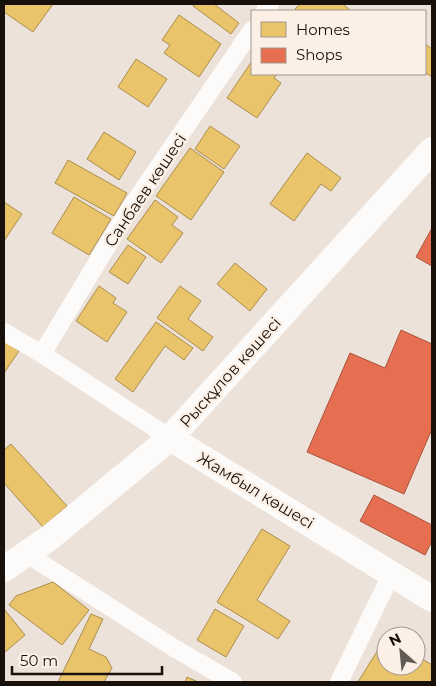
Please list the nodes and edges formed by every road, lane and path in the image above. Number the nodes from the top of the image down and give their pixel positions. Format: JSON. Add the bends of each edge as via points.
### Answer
{"nodes":[{"id":1,"x":251,"y":31,"type":"edge"},
{"id":2,"x":432,"y":150,"type":"edge"},
{"id":3,"x":4,"y":332,"type":"edge"},
{"id":4,"x":42,"y":354,"type":"junction"},
{"id":5,"x":170,"y":438,"type":"junction"},
{"id":6,"x":27,"y":554,"type":"junction"},
{"id":7,"x":4,"y":569,"type":"edge"},
{"id":8,"x":392,"y":574,"type":"junction"},
{"id":9,"x":432,"y":599,"type":"edge"},
{"id":10,"x":233,"y":682,"type":"edge"},
{"id":11,"x":339,"y":682,"type":"edge"}],
"edges":[{"from":1,"to":4,"type":"street","name":"Санбаев көшесі","via":[[127,213]]},
{"from":2,"to":5,"type":"main road","name":"Рысқұлов көшесі"},
{"from":3,"to":4,"type":"street","name":"Жамбыл көшесі"},
{"from":4,"to":5,"type":"street","name":"Жамбыл көшесі"},
{"from":5,"to":6,"type":"main road","name":"Рысқұлов көшесі"},
{"from":5,"to":8,"type":"main road","name":"Жамбыл көшесі"},
{"from":6,"to":7,"type":"main road","name":"Рысқұлов көшесі"},
{"from":6,"to":10,"type":"street"},
{"from":8,"to":9,"type":"main road","name":"Жамбыл көшесі"},
{"from":8,"to":11,"type":"street"}]}
